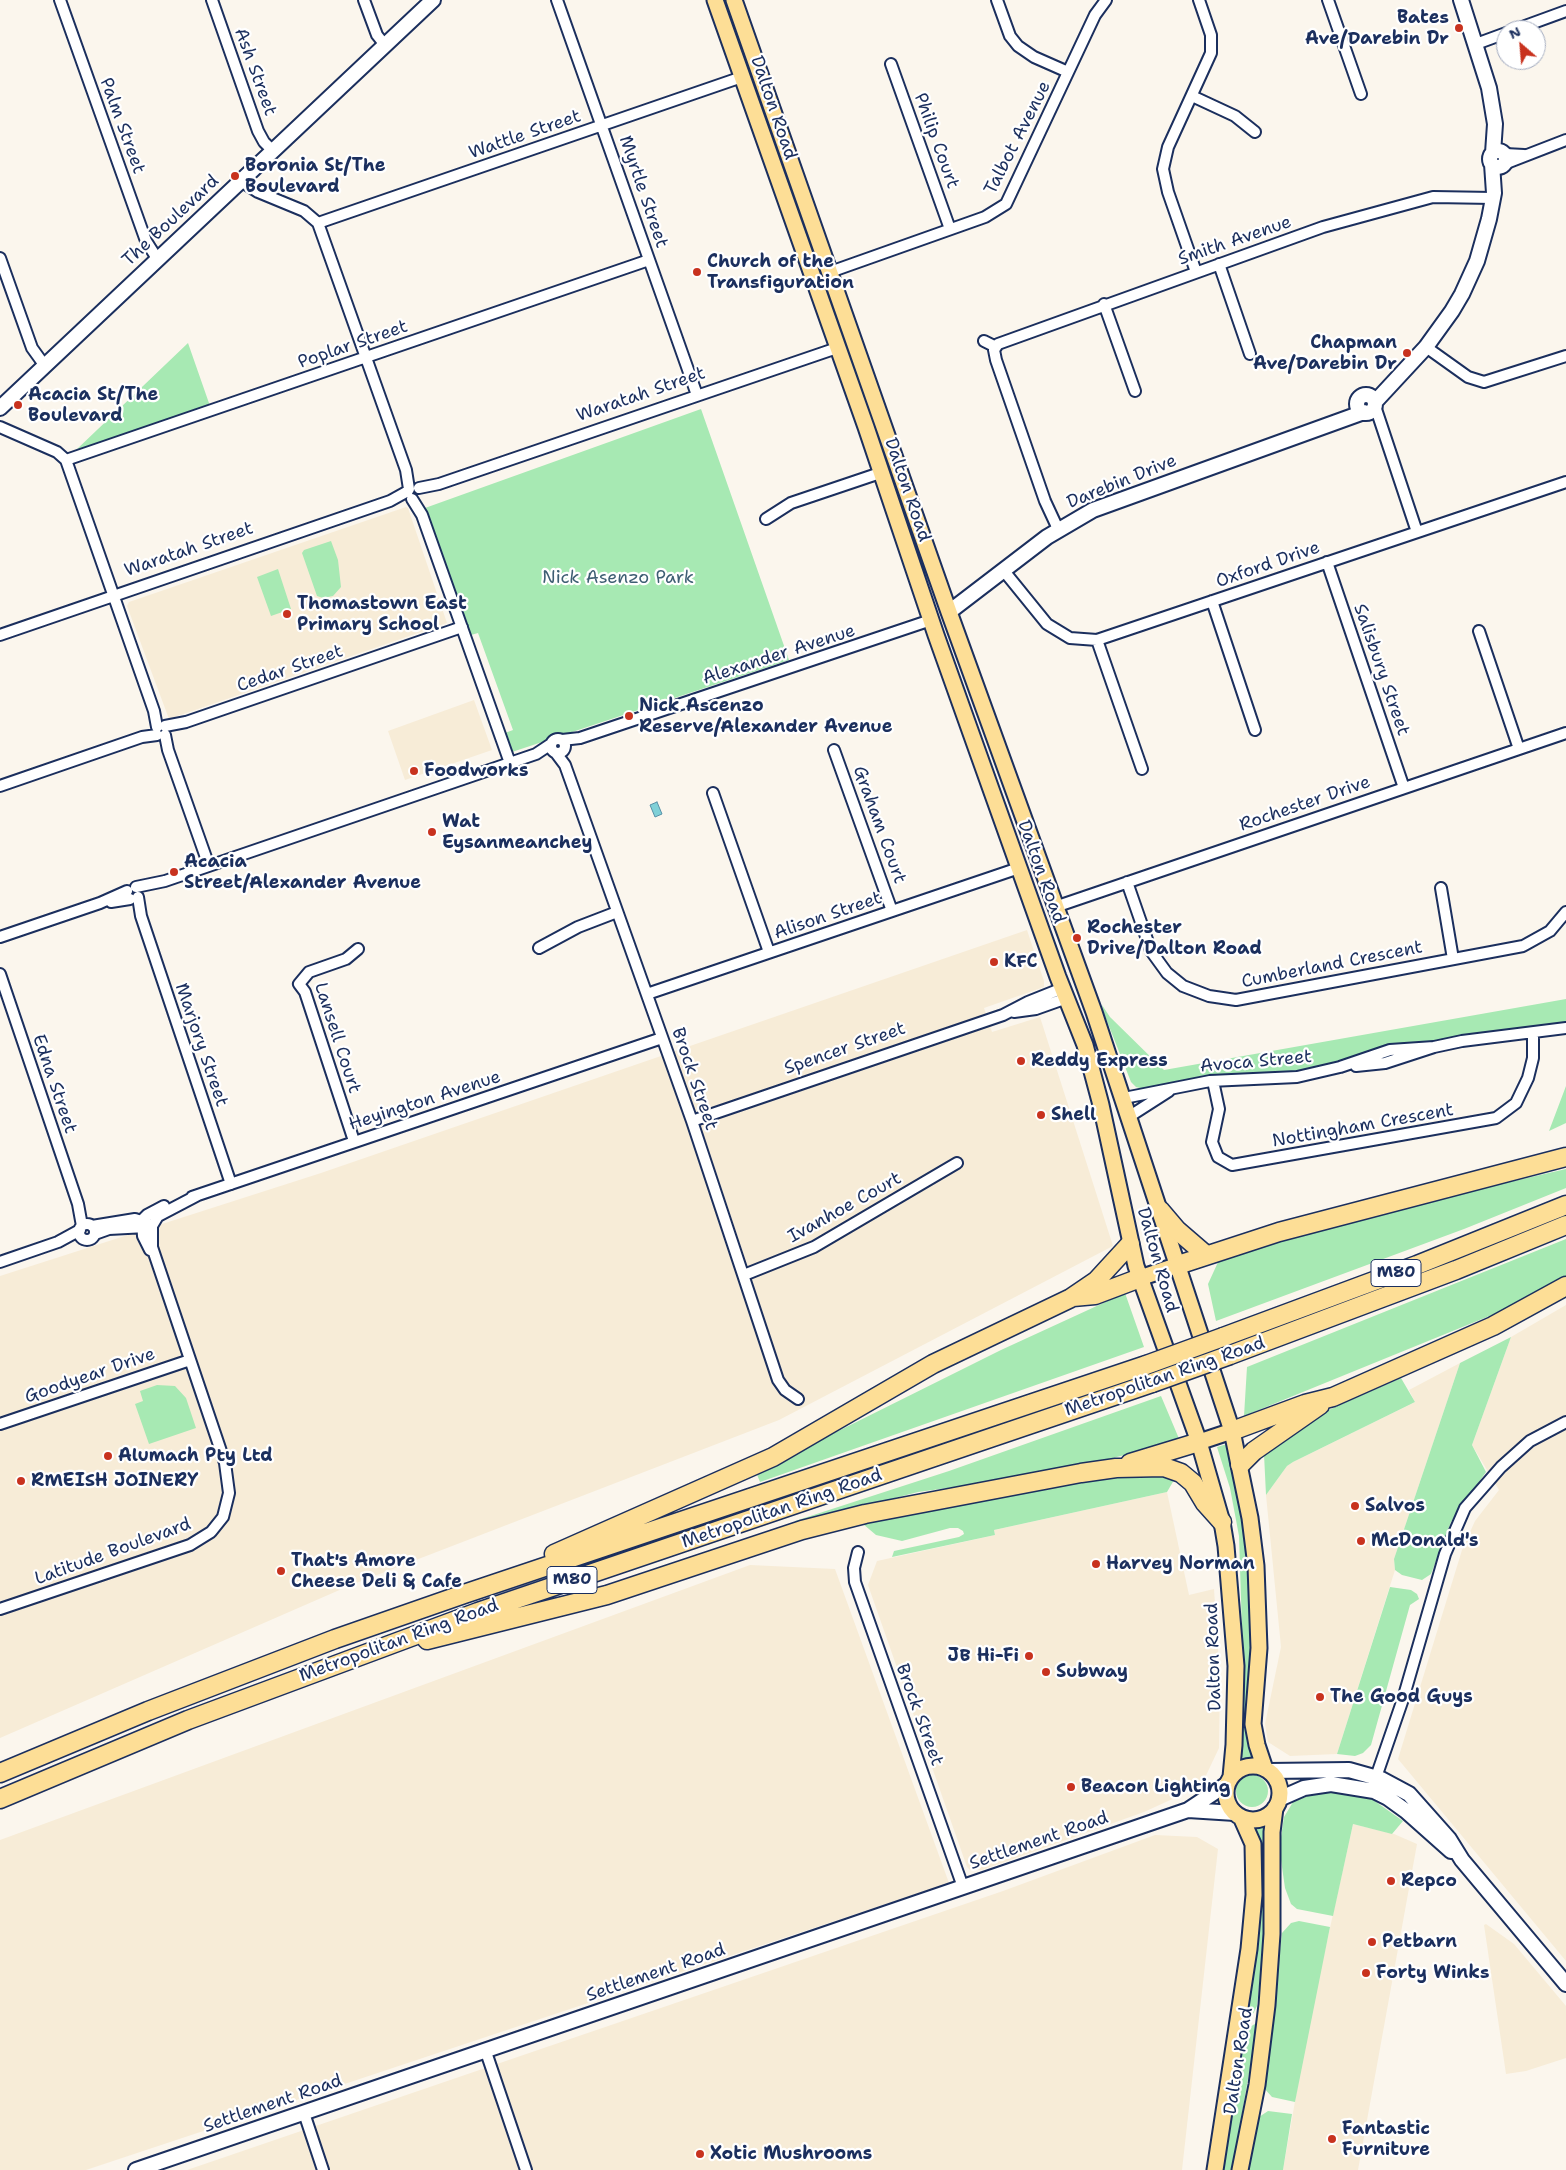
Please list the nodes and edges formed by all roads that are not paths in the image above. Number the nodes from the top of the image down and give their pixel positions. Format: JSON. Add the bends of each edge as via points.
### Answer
{"nodes":[{"id":1,"x":60,"y":0,"type":"edge"},
{"id":2,"x":212,"y":0,"type":"edge"},
{"id":3,"x":364,"y":0,"type":"edge"},
{"id":4,"x":433,"y":0,"type":"edge"},
{"id":5,"x":557,"y":0,"type":"edge"},
{"id":6,"x":715,"y":0,"type":"edge"},
{"id":7,"x":734,"y":0,"type":"edge"},
{"id":8,"x":997,"y":0,"type":"edge"},
{"id":9,"x":1106,"y":0,"type":"edge"},
{"id":10,"x":1199,"y":0,"type":"edge"},
{"id":11,"x":1328,"y":0,"type":"edge"},
{"id":12,"x":1461,"y":0,"type":"edge"},
{"id":13,"x":1566,"y":11,"type":"edge"},
{"id":14,"x":1541,"y":20,"type":"edge"},
{"id":15,"x":1496,"y":37,"type":"edge"},
{"id":16,"x":1476,"y":44,"type":"junction"},
{"id":17,"x":385,"y":45,"type":"junction"},
{"id":18,"x":891,"y":64,"type":"dead end"},
{"id":19,"x":1068,"y":72,"type":"junction"},
{"id":20,"x":742,"y":77,"type":"junction"},
{"id":21,"x":1361,"y":94,"type":"dead end"},
{"id":22,"x":1192,"y":96,"type":"junction"},
{"id":23,"x":602,"y":126,"type":"junction"},
{"id":24,"x":1255,"y":132,"type":"dead end"},
{"id":25,"x":1566,"y":140,"type":"edge"},
{"id":26,"x":273,"y":151,"type":"junction"},
{"id":27,"x":1500,"y":159,"type":"junction"},
{"id":28,"x":241,"y":181,"type":"junction"},
{"id":29,"x":1494,"y":195,"type":"junction"},
{"id":30,"x":318,"y":223,"type":"junction"},
{"id":31,"x":950,"y":230,"type":"junction"},
{"id":32,"x":0,"y":258,"type":"edge"},
{"id":33,"x":158,"y":260,"type":"junction"},
{"id":34,"x":649,"y":260,"type":"junction"},
{"id":35,"x":1219,"y":264,"type":"junction"},
{"id":36,"x":830,"y":272,"type":"junction"},
{"id":37,"x":1196,"y":272,"type":"junction"},
{"id":38,"x":1104,"y":304,"type":"junction"},
{"id":39,"x":984,"y":341,"type":"dead end"},
{"id":40,"x":854,"y":342,"type":"junction"},
{"id":41,"x":996,"y":347,"type":"junction"},
{"id":42,"x":1426,"y":347,"type":"junction"},
{"id":43,"x":838,"y":348,"type":"junction"},
{"id":44,"x":1250,"y":354,"type":"dead end"},
{"id":45,"x":1566,"y":356,"type":"edge"},
{"id":46,"x":366,"y":358,"type":"junction"},
{"id":47,"x":45,"y":366,"type":"junction"},
{"id":48,"x":1135,"y":391,"type":"dead end"},
{"id":49,"x":697,"y":395,"type":"junction"},
{"id":50,"x":1368,"y":405,"type":"junction"},
{"id":51,"x":0,"y":408,"type":"edge"},
{"id":52,"x":0,"y":427,"type":"edge"},
{"id":53,"x":66,"y":460,"type":"junction"},
{"id":54,"x":880,"y":473,"type":"junction"},
{"id":55,"x":1566,"y":482,"type":"edge"},
{"id":56,"x":414,"y":493,"type":"junction"},
{"id":57,"x":766,"y":519,"type":"dead end"},
{"id":58,"x":1058,"y":529,"type":"junction"},
{"id":59,"x":1417,"y":532,"type":"junction"},
{"id":60,"x":1327,"y":562,"type":"junction"},
{"id":61,"x":1004,"y":571,"type":"junction"},
{"id":62,"x":114,"y":596,"type":"junction"},
{"id":63,"x":1212,"y":601,"type":"junction"},
{"id":64,"x":949,"y":612,"type":"junction"},
{"id":65,"x":931,"y":620,"type":"junction"},
{"id":66,"x":462,"y":627,"type":"junction"},
{"id":67,"x":1479,"y":631,"type":"dead end"},
{"id":68,"x":0,"y":635,"type":"edge"},
{"id":69,"x":1097,"y":640,"type":"junction"},
{"id":70,"x":1255,"y":730,"type":"dead end"},
{"id":71,"x":161,"y":731,"type":"junction"},
{"id":72,"x":1565,"y":736,"type":"edge"},
{"id":73,"x":559,"y":748,"type":"junction"},
{"id":74,"x":1519,"y":749,"type":"junction"},
{"id":75,"x":834,"y":750,"type":"dead end"},
{"id":76,"x":510,"y":763,"type":"junction"},
{"id":77,"x":1142,"y":769,"type":"dead end"},
{"id":78,"x":0,"y":786,"type":"edge"},
{"id":79,"x":1404,"y":788,"type":"junction"},
{"id":80,"x":713,"y":793,"type":"dead end"},
{"id":81,"x":209,"y":866,"type":"junction"},
{"id":82,"x":1019,"y":868,"type":"junction"},
{"id":83,"x":1127,"y":882,"type":"junction"},
{"id":84,"x":1441,"y":888,"type":"dead end"},
{"id":85,"x":133,"y":895,"type":"junction"},
{"id":86,"x":1055,"y":907,"type":"junction"},
{"id":87,"x":892,"y":911,"type":"junction"},
{"id":88,"x":617,"y":912,"type":"junction"},
{"id":89,"x":1566,"y":912,"type":"edge"},
{"id":90,"x":0,"y":938,"type":"edge"},
{"id":91,"x":539,"y":948,"type":"dead end"},
{"id":92,"x":358,"y":949,"type":"dead end"},
{"id":93,"x":769,"y":952,"type":"junction"},
{"id":94,"x":1453,"y":959,"type":"junction"},
{"id":95,"x":0,"y":974,"type":"edge"},
{"id":96,"x":1084,"y":987,"type":"junction"},
{"id":97,"x":1065,"y":993,"type":"junction"},
{"id":98,"x":647,"y":994,"type":"junction"},
{"id":99,"x":1566,"y":1028,"type":"edge"},
{"id":100,"x":1533,"y":1033,"type":"junction"},
{"id":101,"x":662,"y":1038,"type":"junction"},
{"id":102,"x":1213,"y":1081,"type":"junction"},
{"id":103,"x":1175,"y":1088,"type":"junction"},
{"id":104,"x":1124,"y":1098,"type":"junction"},
{"id":105,"x":1130,"y":1116,"type":"junction"},
{"id":106,"x":692,"y":1121,"type":"junction"},
{"id":107,"x":354,"y":1141,"type":"junction"},
{"id":108,"x":1566,"y":1157,"type":"edge"},
{"id":109,"x":957,"y":1163,"type":"dead end"},
{"id":110,"x":231,"y":1184,"type":"junction"},
{"id":111,"x":198,"y":1195,"type":"junction"},
{"id":112,"x":1566,"y":1205,"type":"edge"},
{"id":113,"x":1160,"y":1210,"type":"junction"},
{"id":114,"x":142,"y":1224,"type":"junction"},
{"id":115,"x":152,"y":1226,"type":"junction"},
{"id":116,"x":1566,"y":1226,"type":"edge"},
{"id":117,"x":87,"y":1230,"type":"junction"},
{"id":118,"x":1130,"y":1244,"type":"junction"},
{"id":119,"x":153,"y":1254,"type":"junction"},
{"id":120,"x":1206,"y":1255,"type":"junction"},
{"id":121,"x":0,"y":1262,"type":"edge"},
{"id":122,"x":1178,"y":1265,"type":"junction"},
{"id":123,"x":744,"y":1275,"type":"junction"},
{"id":124,"x":1140,"y":1278,"type":"junction"},
{"id":125,"x":1566,"y":1286,"type":"edge"},
{"id":126,"x":1070,"y":1298,"type":"junction"},
{"id":127,"x":190,"y":1360,"type":"junction"},
{"id":128,"x":1333,"y":1397,"type":"junction"},
{"id":129,"x":798,"y":1399,"type":"dead end"},
{"id":130,"x":1566,"y":1422,"type":"edge"},
{"id":131,"x":0,"y":1424,"type":"edge"},
{"id":132,"x":1232,"y":1431,"type":"junction"},
{"id":133,"x":1199,"y":1442,"type":"junction"},
{"id":134,"x":1240,"y":1465,"type":"junction"},
{"id":135,"x":1116,"y":1468,"type":"junction"},
{"id":136,"x":1222,"y":1522,"type":"junction"},
{"id":137,"x":858,"y":1552,"type":"dead end"},
{"id":138,"x":464,"y":1594,"type":"junction"},
{"id":139,"x":0,"y":1609,"type":"edge"},
{"id":140,"x":380,"y":1648,"type":"junction"},
{"id":141,"x":1267,"y":1770,"type":"junction"},
{"id":142,"x":0,"y":1773,"type":"edge"},
{"id":143,"x":1229,"y":1780,"type":"junction"},
{"id":144,"x":1374,"y":1784,"type":"junction"},
{"id":145,"x":0,"y":1799,"type":"edge"},
{"id":146,"x":1277,"y":1803,"type":"junction"},
{"id":147,"x":1188,"y":1810,"type":"junction"},
{"id":148,"x":1238,"y":1815,"type":"junction"},
{"id":149,"x":963,"y":1887,"type":"junction"},
{"id":150,"x":1566,"y":1984,"type":"edge"},
{"id":151,"x":486,"y":2052,"type":"junction"},
{"id":152,"x":304,"y":2113,"type":"junction"},
{"id":153,"x":136,"y":2170,"type":"edge"},
{"id":154,"x":323,"y":2170,"type":"edge"},
{"id":155,"x":526,"y":2170,"type":"edge"},
{"id":156,"x":1215,"y":2170,"type":"edge"},
{"id":157,"x":1240,"y":2170,"type":"edge"}],
"edges":[{"from":1,"to":33,"type":"street","name":"Palm Street","via":[[146,241]]},
{"from":2,"to":26,"type":"street","name":"Ash Street","via":[[258,131]]},
{"from":3,"to":17,"type":"street","via":[[376,32]]},
{"from":4,"to":17,"type":"main road","name":"The Boulevard"},
{"from":5,"to":23,"type":"street","name":"Myrtle Street"},
{"from":6,"to":20,"type":"main road","name":"Dalton Road"},
{"from":7,"to":36,"type":"main road","name":"Dalton Road"},
{"from":8,"to":19,"type":"street","via":[[1010,36],[1018,46]]},
{"from":9,"to":19,"type":"street","name":"Talbot Avenue","via":[[1095,15]]},
{"from":10,"to":22,"type":"street","via":[[1212,43],[1208,62]]},
{"from":11,"to":21,"type":"street"},
{"from":12,"to":16,"type":"main road","name":"Darebin Drive"},
{"from":13,"to":14,"type":"street"},
{"from":15,"to":16,"type":"street"},
{"from":16,"to":27,"type":"main road","name":"Darebin Drive","via":[[1489,88]]},
{"from":17,"to":26,"type":"main road","name":"The Boulevard"},
{"from":18,"to":31,"type":"street","name":"Philip Court"},
{"from":19,"to":31,"type":"street","name":"Talbot Avenue","via":[[1006,204],[993,214]]},
{"from":20,"to":23,"type":"street","name":"Wattle Street"},
{"from":20,"to":43,"type":"main road","name":"Dalton Road"},
{"from":22,"to":24,"type":"street","via":[[1235,116]]},
{"from":22,"to":37,"type":"street","via":[[1168,147],[1163,169]]},
{"from":23,"to":30,"type":"street","name":"Wattle Street"},
{"from":23,"to":34,"type":"street","name":"Myrtle Street"},
{"from":25,"to":27,"type":"street","via":[[1528,154]]},
{"from":26,"to":28,"type":"main road","name":"The Boulevard"},
{"from":27,"to":29,"type":"main road","name":"Darebin Drive"},
{"from":28,"to":30,"type":"street","via":[[309,214]]},
{"from":28,"to":33,"type":"main road","name":"The Boulevard"},
{"from":29,"to":35,"type":"street","name":"Smith Avenue","via":[[1427,198],[1323,226]]},
{"from":29,"to":42,"type":"main road","name":"Darebin Drive","via":[[1471,276],[1452,311]]},
{"from":30,"to":46,"type":"street"},
{"from":31,"to":36,"type":"street","name":"Talbot Avenue"},
{"from":32,"to":47,"type":"street","via":[[32,348]]},
{"from":33,"to":47,"type":"main road","name":"The Boulevard"},
{"from":34,"to":46,"type":"street","name":"Poplar Street"},
{"from":34,"to":49,"type":"street","name":"Myrtle Street"},
{"from":35,"to":37,"type":"street","name":"Smith Avenue"},
{"from":35,"to":44,"type":"street"},
{"from":36,"to":40,"type":"main road","name":"Dalton Road"},
{"from":37,"to":38,"type":"street","name":"Smith Avenue"},
{"from":38,"to":41,"type":"street","name":"Smith Avenue","via":[[1007,338]]},
{"from":38,"to":48,"type":"street"},
{"from":39,"to":41,"type":"street"},
{"from":40,"to":43,"type":"main road","name":"Waratah Street"},
{"from":40,"to":64,"type":"main road","name":"Dalton Road"},
{"from":41,"to":58,"type":"street","via":[[996,360],[1045,501]]},
{"from":42,"to":45,"type":"street","via":[[1468,377],[1484,382]]},
{"from":42,"to":50,"type":"main road","name":"Darebin Drive"},
{"from":43,"to":49,"type":"street","name":"Waratah Street"},
{"from":43,"to":54,"type":"main road","name":"Dalton Road"},
{"from":46,"to":53,"type":"street","name":"Poplar Street"},
{"from":46,"to":56,"type":"street"},
{"from":47,"to":51,"type":"main road","name":"The Boulevard"},
{"from":49,"to":56,"type":"street","name":"Waratah Street"},
{"from":50,"to":58,"type":"main road","name":"Darebin Drive","via":[[1328,423],[1114,502]]},
{"from":50,"to":59,"type":"street","via":[[1382,431]]},
{"from":52,"to":53,"type":"street","via":[[57,452]]},
{"from":53,"to":62,"type":"street"},
{"from":54,"to":57,"type":"street","via":[[791,504]]},
{"from":54,"to":65,"type":"main road","name":"Dalton Road"},
{"from":55,"to":59,"type":"street","name":"Oxford Drive"},
{"from":56,"to":62,"type":"street","name":"Waratah Street"},
{"from":56,"to":66,"type":"street"},
{"from":58,"to":61,"type":"main road","name":"Darebin Drive"},
{"from":59,"to":60,"type":"street","name":"Oxford Drive"},
{"from":60,"to":63,"type":"street","name":"Oxford Drive"},
{"from":60,"to":79,"type":"street","name":"Salisbury Street"},
{"from":61,"to":64,"type":"main road","name":"Darebin Drive"},
{"from":61,"to":69,"type":"street","name":"Oxford Drive","via":[[1047,624],[1070,638]]},
{"from":62,"to":68,"type":"street","name":"Waratah Street"},
{"from":62,"to":71,"type":"street"},
{"from":63,"to":69,"type":"street","name":"Oxford Drive"},
{"from":63,"to":70,"type":"street"},
{"from":64,"to":65,"type":"main road"},
{"from":64,"to":86,"type":"main road","name":"Dalton Road"},
{"from":65,"to":73,"type":"street","name":"Alexander Avenue","via":[[580,738]]},
{"from":65,"to":82,"type":"main road","name":"Dalton Road"},
{"from":66,"to":71,"type":"street","name":"Cedar Street"},
{"from":66,"to":76,"type":"street"},
{"from":67,"to":74,"type":"street"},
{"from":69,"to":77,"type":"street"},
{"from":71,"to":78,"type":"street","name":"Cedar Street"},
{"from":71,"to":81,"type":"street"},
{"from":72,"to":74,"type":"street","name":"Rochester Drive"},
{"from":73,"to":76,"type":"street","name":"Alexander Avenue"},
{"from":73,"to":88,"type":"street","name":"Brock Street"},
{"from":74,"to":79,"type":"street","name":"Rochester Drive"},
{"from":75,"to":87,"type":"street","name":"Graham Court"},
{"from":76,"to":81,"type":"street","name":"Alexander Avenue"},
{"from":79,"to":83,"type":"street","name":"Rochester Drive"},
{"from":80,"to":93,"type":"street"},
{"from":81,"to":85,"type":"street","name":"Alexander Avenue"},
{"from":82,"to":87,"type":"street","name":"Alison Street"},
{"from":82,"to":97,"type":"main road","name":"Dalton Road"},
{"from":83,"to":86,"type":"street","name":"Rochester Drive"},
{"from":83,"to":94,"type":"street","name":"Cumberland Crescent","via":[[1151,951],[1161,966],[1183,986],[1209,996],[1236,1000]]},
{"from":84,"to":94,"type":"street"},
{"from":85,"to":90,"type":"street","name":"Alexander Avenue","via":[[100,903]]},
{"from":85,"to":110,"type":"street","name":"Marjory Street"},
{"from":86,"to":96,"type":"main road","name":"Dalton Road"},
{"from":87,"to":93,"type":"street","name":"Alison Street"},
{"from":88,"to":91,"type":"street","via":[[578,927]]},
{"from":88,"to":98,"type":"street","name":"Brock Street"},
{"from":89,"to":94,"type":"street","name":"Cumberland Crescent","via":[[1550,931],[1523,946]]},
{"from":92,"to":107,"type":"street","name":"Lansell Court","via":[[346,959],[308,972],[299,984],[305,992]]},
{"from":93,"to":98,"type":"street","name":"Alison Street"},
{"from":95,"to":117,"type":"street","name":"Edna Street"},
{"from":96,"to":97,"type":"main road","name":"Spencer Street"},
{"from":96,"to":104,"type":"main road","name":"Dalton Road"},
{"from":97,"to":106,"type":"street","name":"Spencer Street","via":[[1028,1002],[1011,1013]]},
{"from":97,"to":118,"type":"main road","name":"Dalton Road","via":[[1085,1045],[1101,1105]]},
{"from":98,"to":101,"type":"street","name":"Brock Street"},
{"from":99,"to":100,"type":"street","name":"Avoca Street"},
{"from":100,"to":102,"type":"street","name":"Avoca Street","via":[[1462,1040],[1385,1063],[1340,1067],[1278,1080]]},
{"from":100,"to":102,"type":"street","name":"Nottingham Crescent","via":[[1533,1058],[1528,1078],[1516,1103],[1496,1118],[1232,1165],[1218,1157],[1212,1142],[1218,1109]]},
{"from":101,"to":106,"type":"street","name":"Brock Street"},
{"from":101,"to":107,"type":"street","name":"Heyington Avenue"},
{"from":102,"to":103,"type":"street","name":"Avoca Street"},
{"from":103,"to":104,"type":"street","name":"Avoca Street"},
{"from":103,"to":105,"type":"street","name":"Avoca Street"},
{"from":104,"to":105,"type":"main road","name":"Dalton Road"},
{"from":105,"to":113,"type":"main road","name":"Dalton Road"},
{"from":106,"to":123,"type":"street","name":"Brock Street"},
{"from":107,"to":110,"type":"street","name":"Heyington Avenue"},
{"from":108,"to":120,"type":"highway","via":[[1288,1229]]},
{"from":109,"to":123,"type":"street","name":"Ivanhoe Court","via":[[814,1247]]},
{"from":110,"to":111,"type":"street","name":"Heyington Avenue"},
{"from":111,"to":114,"type":"street","name":"Heyington Avenue","via":[[157,1208]]},
{"from":111,"to":115,"type":"street","name":"Heyington Avenue","via":[[163,1212]]},
{"from":112,"to":138,"type":"highway","name":"Metropolitan Ring Road","number":"M80","bridge":true,"via":[[1417,1265],[1146,1365]]},
{"from":113,"to":120,"type":"highway"},
{"from":113,"to":122,"type":"main road","name":"Dalton Road"},
{"from":114,"to":115,"type":"street"},
{"from":114,"to":117,"type":"street"},
{"from":114,"to":119,"type":"street","name":"Latitude Boulevard","via":[[146,1243]]},
{"from":115,"to":119,"type":"street","name":"Latitude Boulevard"},
{"from":116,"to":140,"type":"highway","name":"Metropolitan Ring Road","number":"M80","bridge":true,"via":[[1152,1383]]},
{"from":117,"to":121,"type":"street"},
{"from":118,"to":124,"type":"main road","name":"Dalton Road"},
{"from":118,"to":126,"type":"highway","via":[[1096,1280]]},
{"from":119,"to":127,"type":"street","name":"Latitude Boulevard"},
{"from":120,"to":122,"type":"highway"},
{"from":122,"to":124,"type":"main road"},
{"from":122,"to":132,"type":"main road","name":"Dalton Road"},
{"from":123,"to":129,"type":"street","name":"Brock Street","via":[[778,1380]]},
{"from":124,"to":126,"type":"highway","via":[[1095,1295]]},
{"from":124,"to":133,"type":"main road","name":"Dalton Road"},
{"from":125,"to":128,"type":"highway","via":[[1493,1326]]},
{"from":126,"to":138,"type":"highway","via":[[933,1364],[773,1457]]},
{"from":127,"to":131,"type":"street","name":"Goodyear Drive"},
{"from":127,"to":139,"type":"street","name":"Latitude Boulevard","via":[[228,1477],[228,1505],[217,1526],[190,1545]]},
{"from":128,"to":132,"type":"highway"},
{"from":128,"to":134,"type":"highway","via":[[1254,1451]]},
{"from":130,"to":144,"type":"street","via":[[1530,1441],[1501,1467],[1465,1508],[1445,1554],[1403,1699]]},
{"from":132,"to":133,"type":"main road"},
{"from":132,"to":134,"type":"main road","name":"Dalton Road"},
{"from":133,"to":135,"type":"highway"},
{"from":133,"to":136,"type":"main road","name":"Dalton Road"},
{"from":134,"to":141,"type":"main road","name":"Dalton Road","via":[[1250,1518],[1258,1603],[1258,1667],[1253,1724],[1257,1746]]},
{"from":135,"to":136,"type":"highway","via":[[1164,1467],[1182,1473]]},
{"from":135,"to":140,"type":"highway","via":[[865,1514],[802,1530],[555,1610]]},
{"from":136,"to":143,"type":"main road","name":"Dalton Road","via":[[1236,1658],[1234,1745]]},
{"from":137,"to":149,"type":"street","name":"Brock Street","via":[[855,1582]]},
{"from":138,"to":142,"type":"highway","name":"Metropolitan Ring Road","number":"M80","via":[[240,1676]]},
{"from":140,"to":145,"type":"highway","name":"Metropolitan Ring Road","number":"M80","via":[[188,1720]]},
{"from":141,"to":143,"type":"main road","via":[[1244,1767]]},
{"from":141,"to":144,"type":"main road","via":[[1335,1769]]},
{"from":141,"to":146,"type":"main road","via":[[1278,1784]]},
{"from":143,"to":147,"type":"main road","name":"Settlement Road"},
{"from":143,"to":148,"type":"main road","via":[[1226,1800]]},
{"from":144,"to":146,"type":"main road","via":[[1304,1788]]},
{"from":144,"to":150,"type":"main road","via":[[1462,1860]]},
{"from":146,"to":148,"type":"main road","via":[[1268,1815],[1258,1820]]},
{"from":146,"to":157,"type":"main road","name":"Dalton Road","via":[[1272,1832],[1272,1934],[1267,2005],[1257,2085]]},
{"from":147,"to":148,"type":"main road","name":"Settlement Road"},
{"from":147,"to":149,"type":"main road","name":"Settlement Road"},
{"from":148,"to":156,"type":"main road","name":"Dalton Road","via":[[1253,1844],[1254,1896],[1249,1949]]},
{"from":149,"to":151,"type":"main road","name":"Settlement Road"},
{"from":151,"to":152,"type":"main road","name":"Settlement Road"},
{"from":151,"to":155,"type":"street"},
{"from":152,"to":153,"type":"main road","name":"Settlement Road"},
{"from":152,"to":154,"type":"street"}]}
